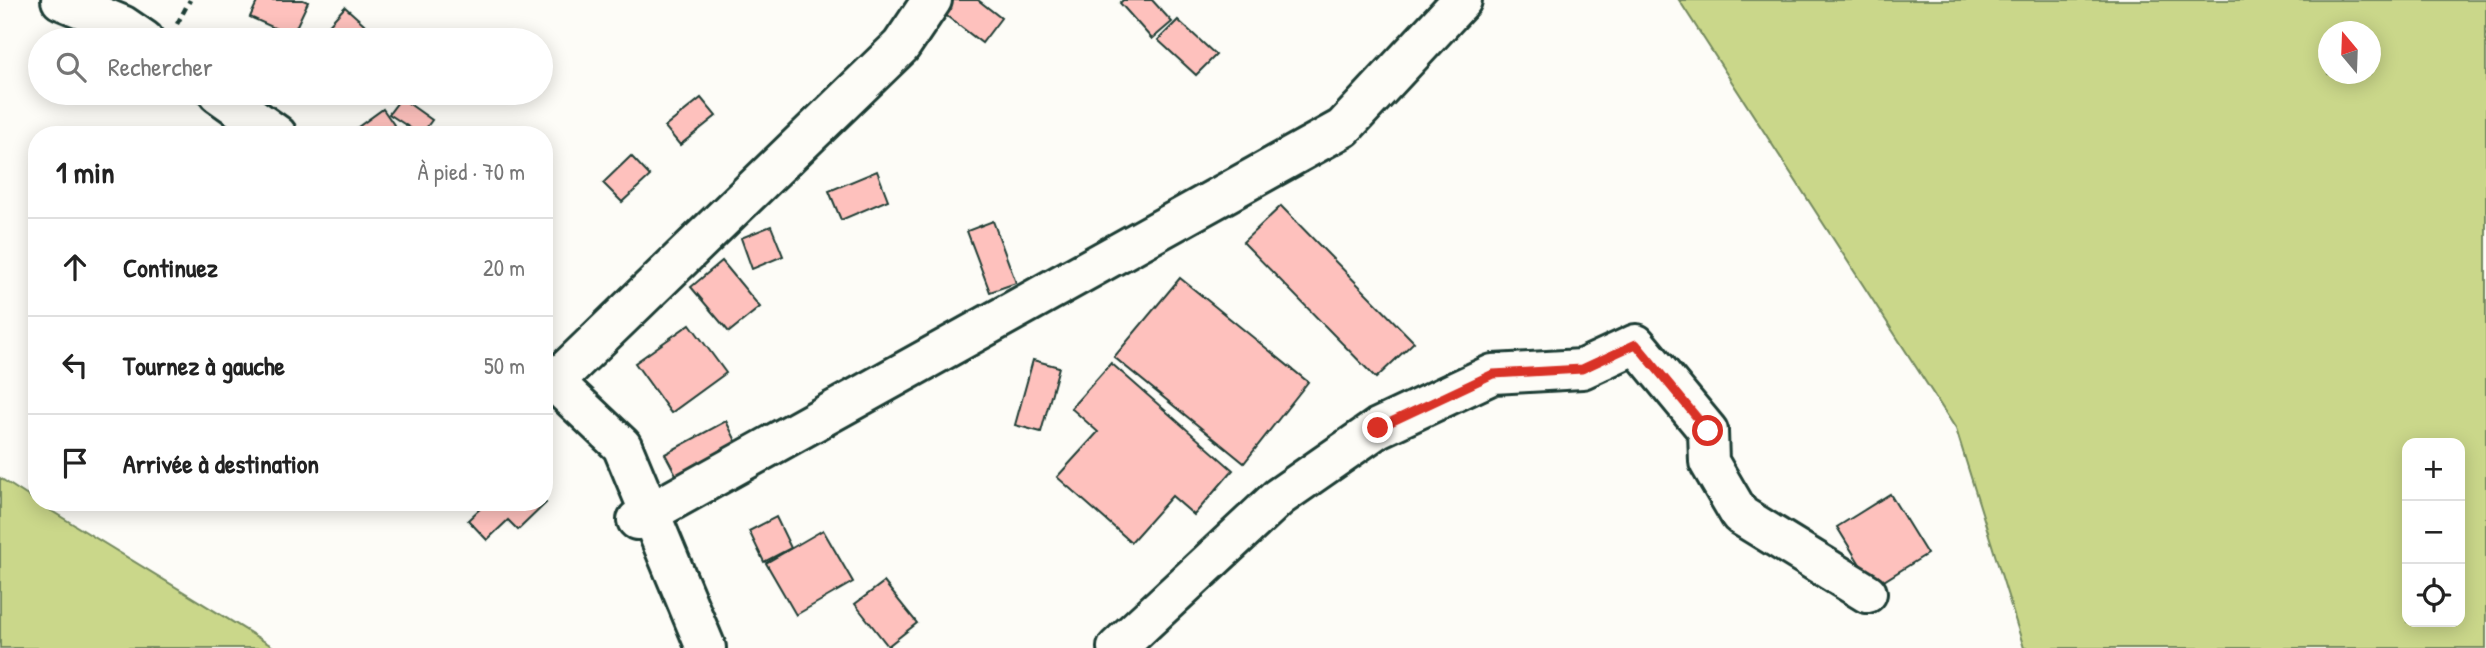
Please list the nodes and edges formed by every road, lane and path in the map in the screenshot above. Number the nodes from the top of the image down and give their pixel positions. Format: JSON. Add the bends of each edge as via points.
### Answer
{"nodes":[{"id":1,"x":61,"y":0,"type":"edge"},
{"id":2,"x":190,"y":0,"type":"edge"},
{"id":3,"x":932,"y":0,"type":"edge"},
{"id":4,"x":1462,"y":0,"type":"edge"},
{"id":5,"x":135,"y":28,"type":"edge"},
{"id":6,"x":165,"y":28,"type":"edge"},
{"id":7,"x":235,"y":105,"type":"edge"},
{"id":8,"x":264,"y":126,"type":"edge"},
{"id":9,"x":553,"y":373,"type":"edge"},
{"id":10,"x":553,"y":381,"type":"edge"},
{"id":11,"x":644,"y":517,"type":"junction"},
{"id":12,"x":1867,"y":593,"type":"dead end"},
{"id":13,"x":706,"y":648,"type":"edge"},
{"id":14,"x":1117,"y":648,"type":"edge"}],
"edges":[{"from":1,"to":5,"type":"street"},
{"from":2,"to":6,"type":"path"},
{"from":3,"to":9,"type":"street","via":[[901,46]]},
{"from":4,"to":11,"type":"street","via":[[1343,128]]},
{"from":7,"to":8,"type":"street"},
{"from":10,"to":11,"type":"street","via":[[622,446]]},
{"from":11,"to":13,"type":"street"},
{"from":12,"to":14,"type":"street","via":[[1740,515],[1709,462],[1708,431],[1636,344],[1582,369],[1493,374],[1378,428],[1279,497]]}]}
